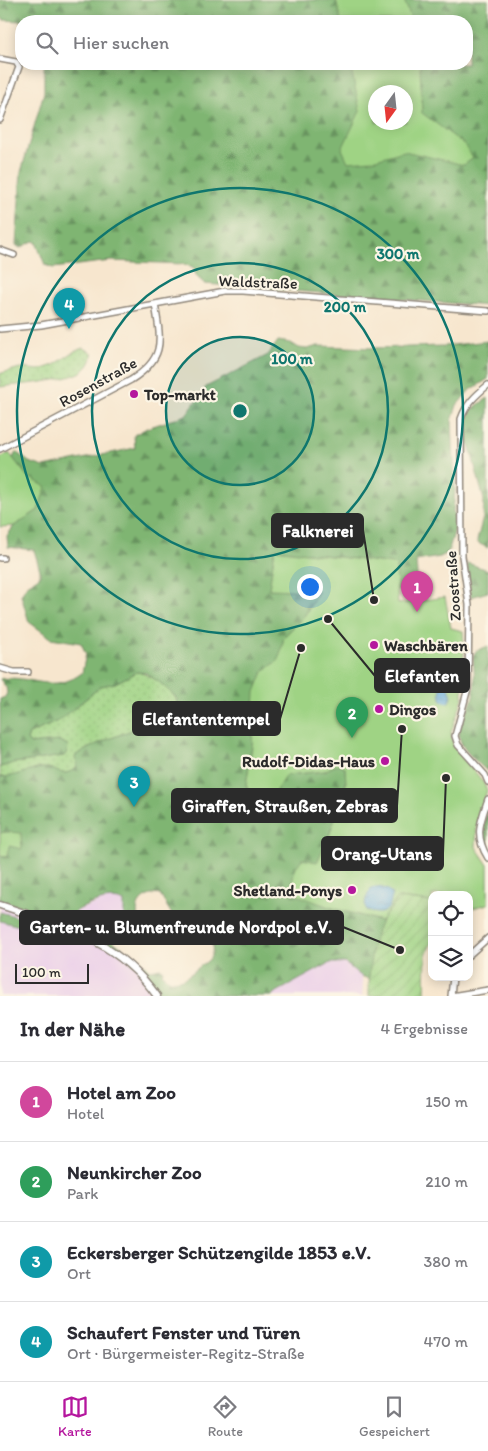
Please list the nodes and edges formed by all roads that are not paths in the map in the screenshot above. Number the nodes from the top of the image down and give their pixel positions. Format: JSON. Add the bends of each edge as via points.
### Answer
{"nodes":[{"id":1,"x":0,"y":59,"type":"edge"},
{"id":2,"x":15,"y":63,"type":"edge"},
{"id":3,"x":17,"y":70,"type":"edge"},
{"id":4,"x":0,"y":120,"type":"edge"},
{"id":5,"x":0,"y":250,"type":"edge"},
{"id":6,"x":14,"y":256,"type":"dead end"},
{"id":7,"x":155,"y":304,"type":"junction"},
{"id":8,"x":488,"y":311,"type":"edge"},
{"id":9,"x":0,"y":329,"type":"edge"},
{"id":10,"x":488,"y":385,"type":"edge"},
{"id":11,"x":0,"y":449,"type":"edge"},
{"id":12,"x":0,"y":668,"type":"edge"},
{"id":13,"x":28,"y":672,"type":"dead end"},
{"id":14,"x":488,"y":782,"type":"edge"},
{"id":15,"x":488,"y":799,"type":"edge"},
{"id":16,"x":488,"y":858,"type":"edge"},
{"id":17,"x":0,"y":905,"type":"edge"},
{"id":18,"x":488,"y":938,"type":"edge"},
{"id":19,"x":473,"y":951,"type":"edge"},
{"id":20,"x":453,"y":981,"type":"edge"},
{"id":21,"x":488,"y":990,"type":"edge"},
{"id":22,"x":157,"y":996,"type":"edge"},
{"id":23,"x":451,"y":996,"type":"edge"}],
"edges":[{"from":1,"to":2,"type":"street"},
{"from":3,"to":4,"type":"street"},
{"from":5,"to":6,"type":"street"},
{"from":7,"to":8,"type":"street","name":"Waldstraße","via":[[225,291],[243,291]]},
{"from":7,"to":9,"type":"street","name":"Waldstraße","via":[[41,325]]},
{"from":7,"to":11,"type":"street","name":"Rosenstraße","via":[[160,342],[156,358],[147,368],[131,380]]},
{"from":10,"to":14,"type":"street","name":"Zoostraße","via":[[464,409],[461,419],[462,556],[469,605],[468,688],[455,736],[458,745]]},
{"from":12,"to":13,"type":"street"},
{"from":15,"to":16,"type":"street","via":[[479,825],[479,838]]},
{"from":17,"to":22,"type":"main road","via":[[66,927],[109,948],[133,968]]},
{"from":18,"to":19,"type":"street"},
{"from":20,"to":23,"type":"street"},
{"from":21,"to":23,"type":"street"}]}
